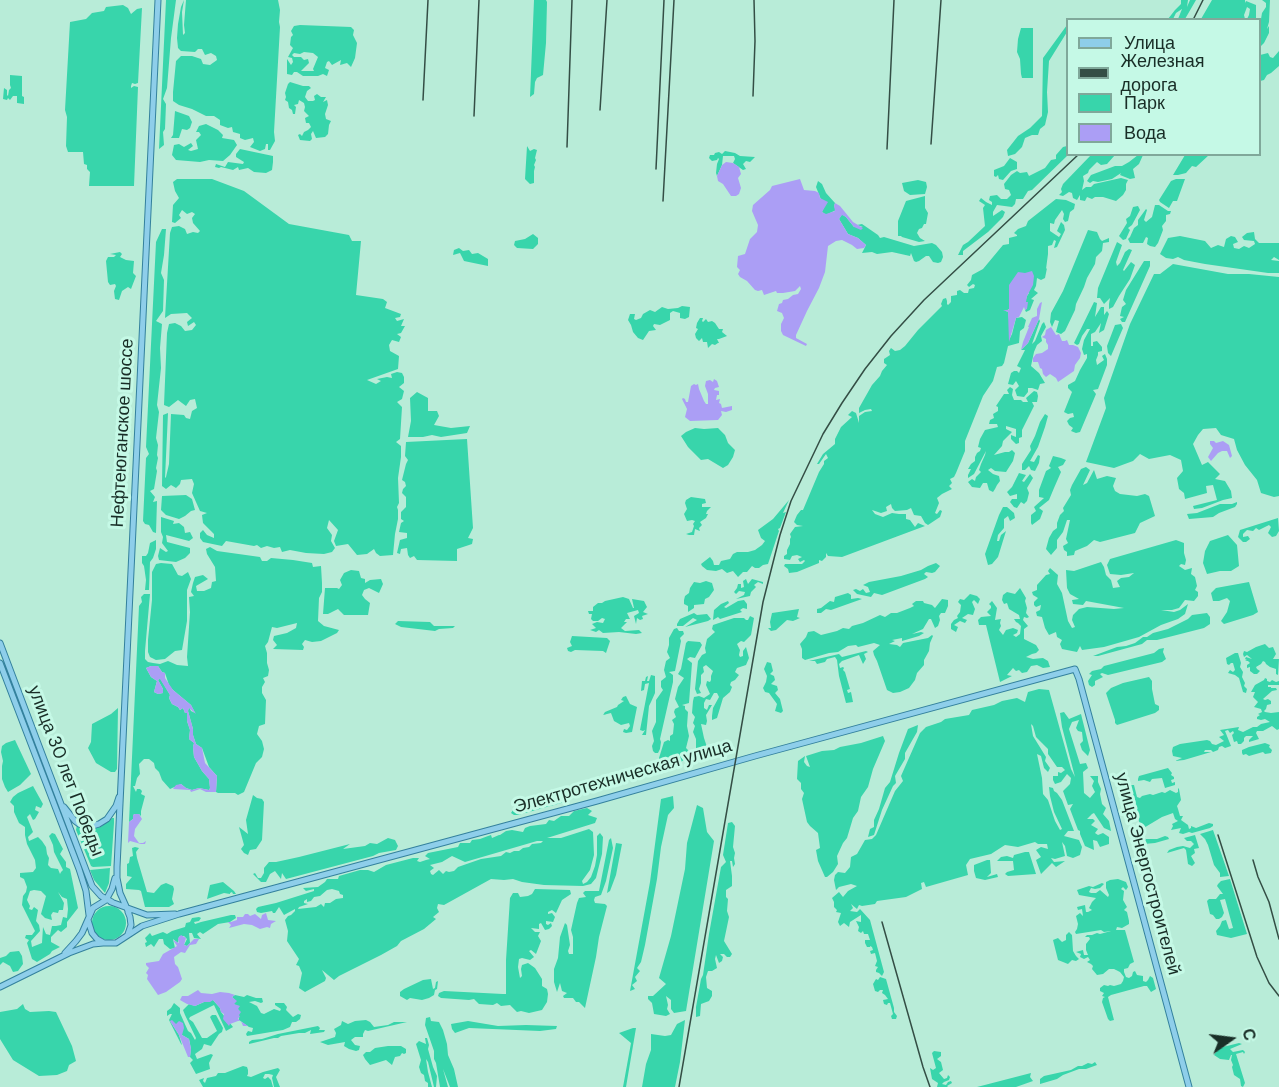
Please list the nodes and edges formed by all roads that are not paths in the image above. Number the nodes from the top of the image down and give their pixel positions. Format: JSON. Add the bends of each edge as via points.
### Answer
{"nodes":[{"id":1,"x":158,"y":0,"type":"edge"},
{"id":2,"x":0,"y":642,"type":"edge"},
{"id":3,"x":0,"y":663,"type":"edge"},
{"id":4,"x":1075,"y":669,"type":"joint"},
{"id":5,"x":121,"y":793,"type":"junction"},
{"id":6,"x":62,"y":804,"type":"junction"},
{"id":7,"x":117,"y":868,"type":"junction"},
{"id":8,"x":109,"y":901,"type":"junction"},
{"id":9,"x":123,"y":905,"type":"junction"},
{"id":10,"x":179,"y":914,"type":"junction"},
{"id":11,"x":89,"y":918,"type":"junction"},
{"id":12,"x":123,"y":939,"type":"junction"},
{"id":13,"x":104,"y":943,"type":"junction"},
{"id":14,"x":60,"y":957,"type":"junction"},
{"id":15,"x":0,"y":987,"type":"edge"},
{"id":16,"x":1189,"y":1087,"type":"edge"}],
"edges":[{"from":1,"to":5,"type":"main road","name":"Нефтеюганское шоссе"},
{"from":2,"to":6,"type":"main road","name":"улица 30 лет Победы"},
{"from":3,"to":11,"type":"main road","name":"улица 30 лет Победы","via":[[79,869]]},
{"from":4,"to":10,"type":"main road","name":"Электротехническая улица"},
{"from":4,"to":16,"type":"main road","name":"улица Энергостроителей"},
{"from":5,"to":6,"type":"main road","via":[[107,819],[89,827],[75,821]]},
{"from":5,"to":7,"type":"main road","name":"Нефтеюганское шоссе"},
{"from":6,"to":8,"type":"main road","name":"улица 30 лет Победы","via":[[92,886]]},
{"from":7,"to":8,"type":"main road"},
{"from":7,"to":9,"type":"main road"},
{"from":8,"to":9,"type":"main road"},
{"from":8,"to":11,"type":"main road","via":[[93,908]]},
{"from":9,"to":10,"type":"main road","via":[[147,915]]},
{"from":9,"to":12,"type":"main road","via":[[131,925]]},
{"from":10,"to":12,"type":"main road","via":[[142,926]]},
{"from":11,"to":13,"type":"main road","via":[[94,936]]},
{"from":11,"to":14,"type":"main road","via":[[76,941]]},
{"from":12,"to":13,"type":"main road"},
{"from":13,"to":14,"type":"main road"},
{"from":14,"to":15,"type":"main road"}]}
